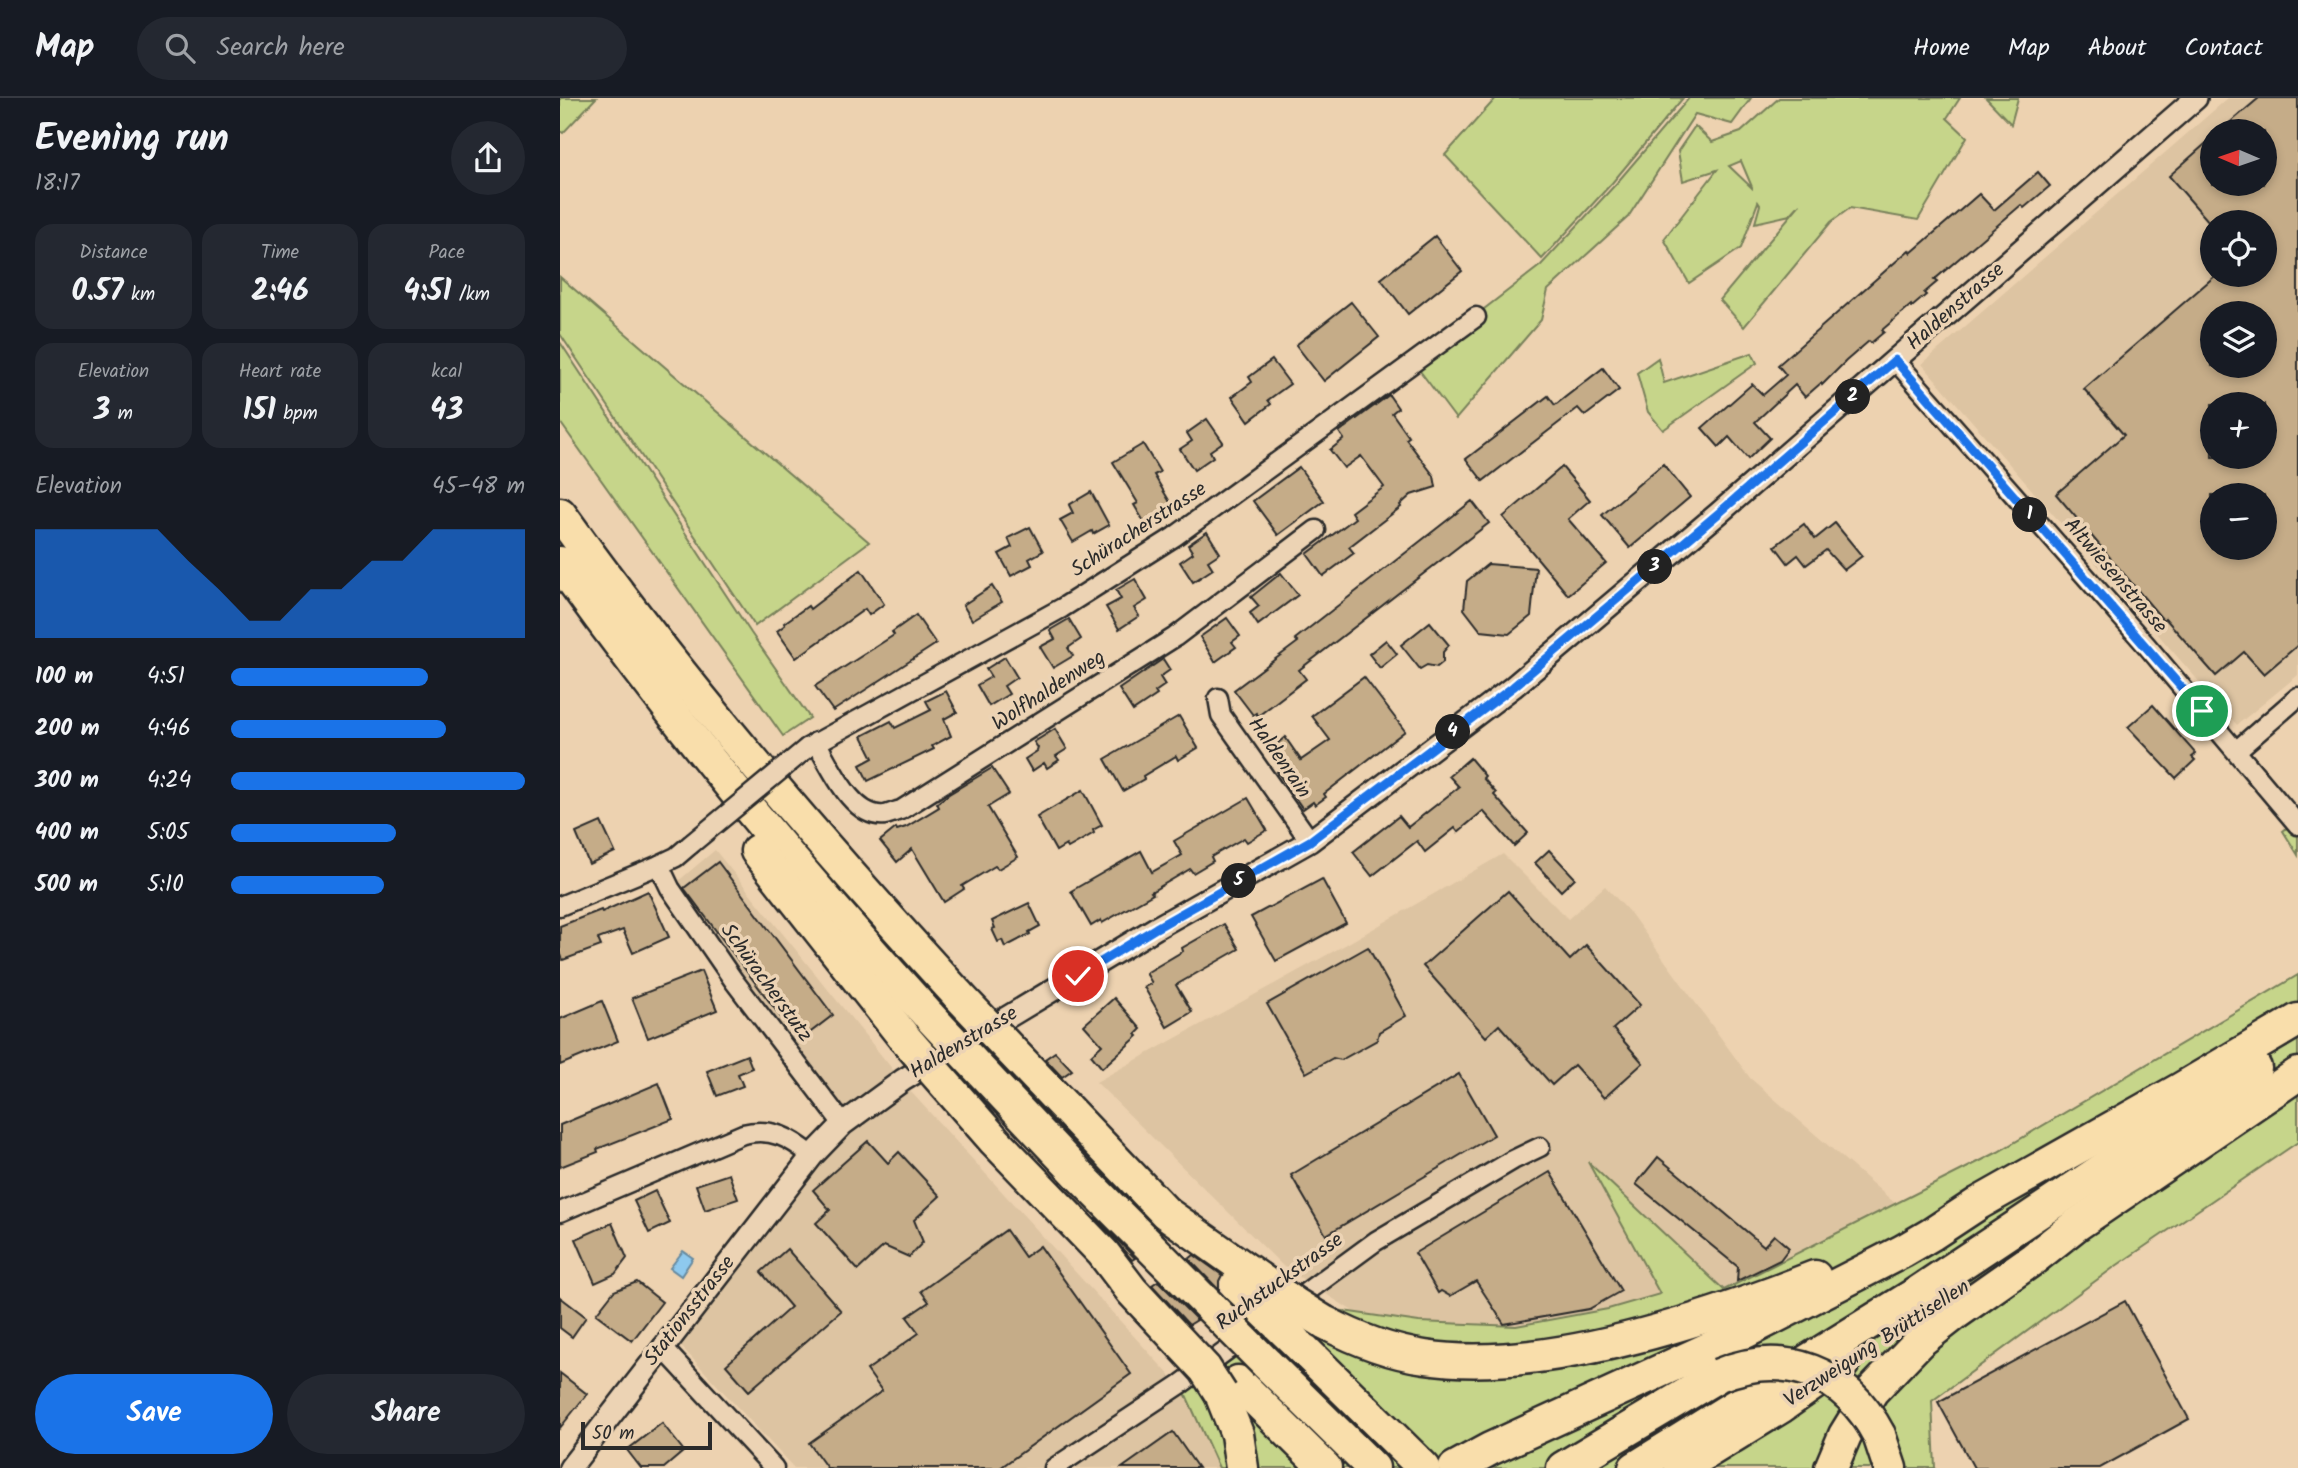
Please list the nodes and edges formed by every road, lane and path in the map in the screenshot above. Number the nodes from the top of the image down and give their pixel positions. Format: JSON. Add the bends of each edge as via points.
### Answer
{"nodes":[{"id":1,"x":2196,"y":98,"type":"edge"},
{"id":2,"x":1476,"y":317,"type":"dead end"},
{"id":3,"x":1895,"y":360,"type":"junction"},
{"id":4,"x":560,"y":514,"type":"edge"},
{"id":5,"x":1315,"y":530,"type":"dead end"},
{"id":6,"x":560,"y":563,"type":"edge"},
{"id":7,"x":560,"y":590,"type":"edge"},
{"id":8,"x":2298,"y":697,"type":"edge"},
{"id":9,"x":1218,"y":698,"type":"dead end"},
{"id":10,"x":811,"y":745,"type":"junction"},
{"id":11,"x":2236,"y":751,"type":"junction"},
{"id":12,"x":2298,"y":825,"type":"edge"},
{"id":13,"x":1310,"y":841,"type":"junction"},
{"id":14,"x":659,"y":865,"type":"junction"},
{"id":15,"x":560,"y":906,"type":"edge"},
{"id":16,"x":2298,"y":1020,"type":"edge"},
{"id":17,"x":2298,"y":1034,"type":"edge"},
{"id":18,"x":2298,"y":1074,"type":"edge"},
{"id":19,"x":843,"y":1124,"type":"junction"},
{"id":20,"x":1541,"y":1147,"type":"dead end"},
{"id":21,"x":812,"y":1156,"type":"junction"},
{"id":22,"x":1979,"y":1203,"type":"junction"},
{"id":23,"x":560,"y":1212,"type":"edge"},
{"id":24,"x":1166,"y":1213,"type":"junction"},
{"id":25,"x":2076,"y":1225,"type":"junction"},
{"id":26,"x":662,"y":1347,"type":"junction"},
{"id":27,"x":1229,"y":1388,"type":"junction"},
{"id":28,"x":1415,"y":1460,"type":"edge"},
{"id":29,"x":570,"y":1468,"type":"edge"},
{"id":30,"x":774,"y":1468,"type":"edge"},
{"id":31,"x":1054,"y":1468,"type":"edge"},
{"id":32,"x":1242,"y":1468,"type":"edge"},
{"id":33,"x":1325,"y":1468,"type":"edge"},
{"id":34,"x":1373,"y":1468,"type":"edge"},
{"id":35,"x":1455,"y":1468,"type":"edge"},
{"id":36,"x":1563,"y":1468,"type":"edge"},
{"id":37,"x":1635,"y":1468,"type":"edge"},
{"id":38,"x":1681,"y":1468,"type":"edge"},
{"id":39,"x":1831,"y":1468,"type":"edge"},
{"id":40,"x":1890,"y":1468,"type":"edge"}],
"edges":[{"from":1,"to":3,"type":"street","name":"Haldenstrasse"},
{"from":2,"to":10,"type":"street","name":"Schüracherstrasse","via":[[1174,537],[1062,608]]},
{"from":3,"to":11,"type":"street","name":"Altwiesenstrasse"},
{"from":3,"to":13,"type":"street","name":"Haldenstrasse","via":[[1513,687]]},
{"from":4,"to":24,"type":"highway","bridge":true,"via":[[708,708],[826,848]]},
{"from":5,"to":10,"type":"street","name":"Wolfhaldenweg","via":[[1175,637],[901,810],[883,815],[857,806]]},
{"from":6,"to":34,"type":"highway","bridge":true,"via":[[629,660],[751,813],[930,1017],[1081,1177]]},
{"from":7,"to":27,"type":"highway","bridge":true,"via":[[615,669],[903,1035],[995,1141],[1103,1253],[1140,1282]]},
{"from":8,"to":11,"type":"street"},
{"from":9,"to":13,"type":"street","name":"Haldenrain","via":[[1221,715]]},
{"from":10,"to":14,"type":"street","bridge":true,"via":[[676,857]]},
{"from":11,"to":12,"type":"street","name":"Altwiesenstrasse"},
{"from":13,"to":19,"type":"street","name":"Haldenstrasse","via":[[903,1080]]},
{"from":14,"to":15,"type":"street"},
{"from":14,"to":19,"type":"street","name":"Schüracherstutz","via":[[734,981]]},
{"from":16,"to":22,"type":"highway"},
{"from":17,"to":37,"type":"highway","via":[[2273,1056],[2001,1238]]},
{"from":18,"to":25,"type":"highway"},
{"from":19,"to":21,"type":"street","name":"Haldenstrasse"},
{"from":20,"to":31,"type":"street","name":"Ruchstuckstrasse","via":[[1376,1241],[1181,1384]]},
{"from":21,"to":23,"type":"street","via":[[780,1135],[743,1134]]},
{"from":21,"to":26,"type":"street","name":"Stationsstrasse"},
{"from":22,"to":24,"type":"highway","bridge":true,"via":[[1742,1305],[1662,1329],[1493,1360],[1425,1357],[1373,1345],[1295,1304]]},
{"from":22,"to":35,"type":"highway","via":[[1932,1234],[1784,1312]]},
{"from":24,"to":28,"type":"highway","bridge":true},
{"from":25,"to":38,"type":"highway","name":"Verzweigung Brüttisellen","via":[[2024,1247]]},
{"from":25,"to":39,"type":"highway","via":[[1902,1357],[1856,1415]]},
{"from":26,"to":29,"type":"street","name":"Stationsstrasse"},
{"from":26,"to":30,"type":"street"},
{"from":27,"to":32,"type":"highway"},
{"from":27,"to":33,"type":"highway"},
{"from":36,"to":40,"type":"highway","bridge":true,"via":[[1719,1375],[1766,1363],[1814,1372],[1855,1399],[1879,1435]]}]}
